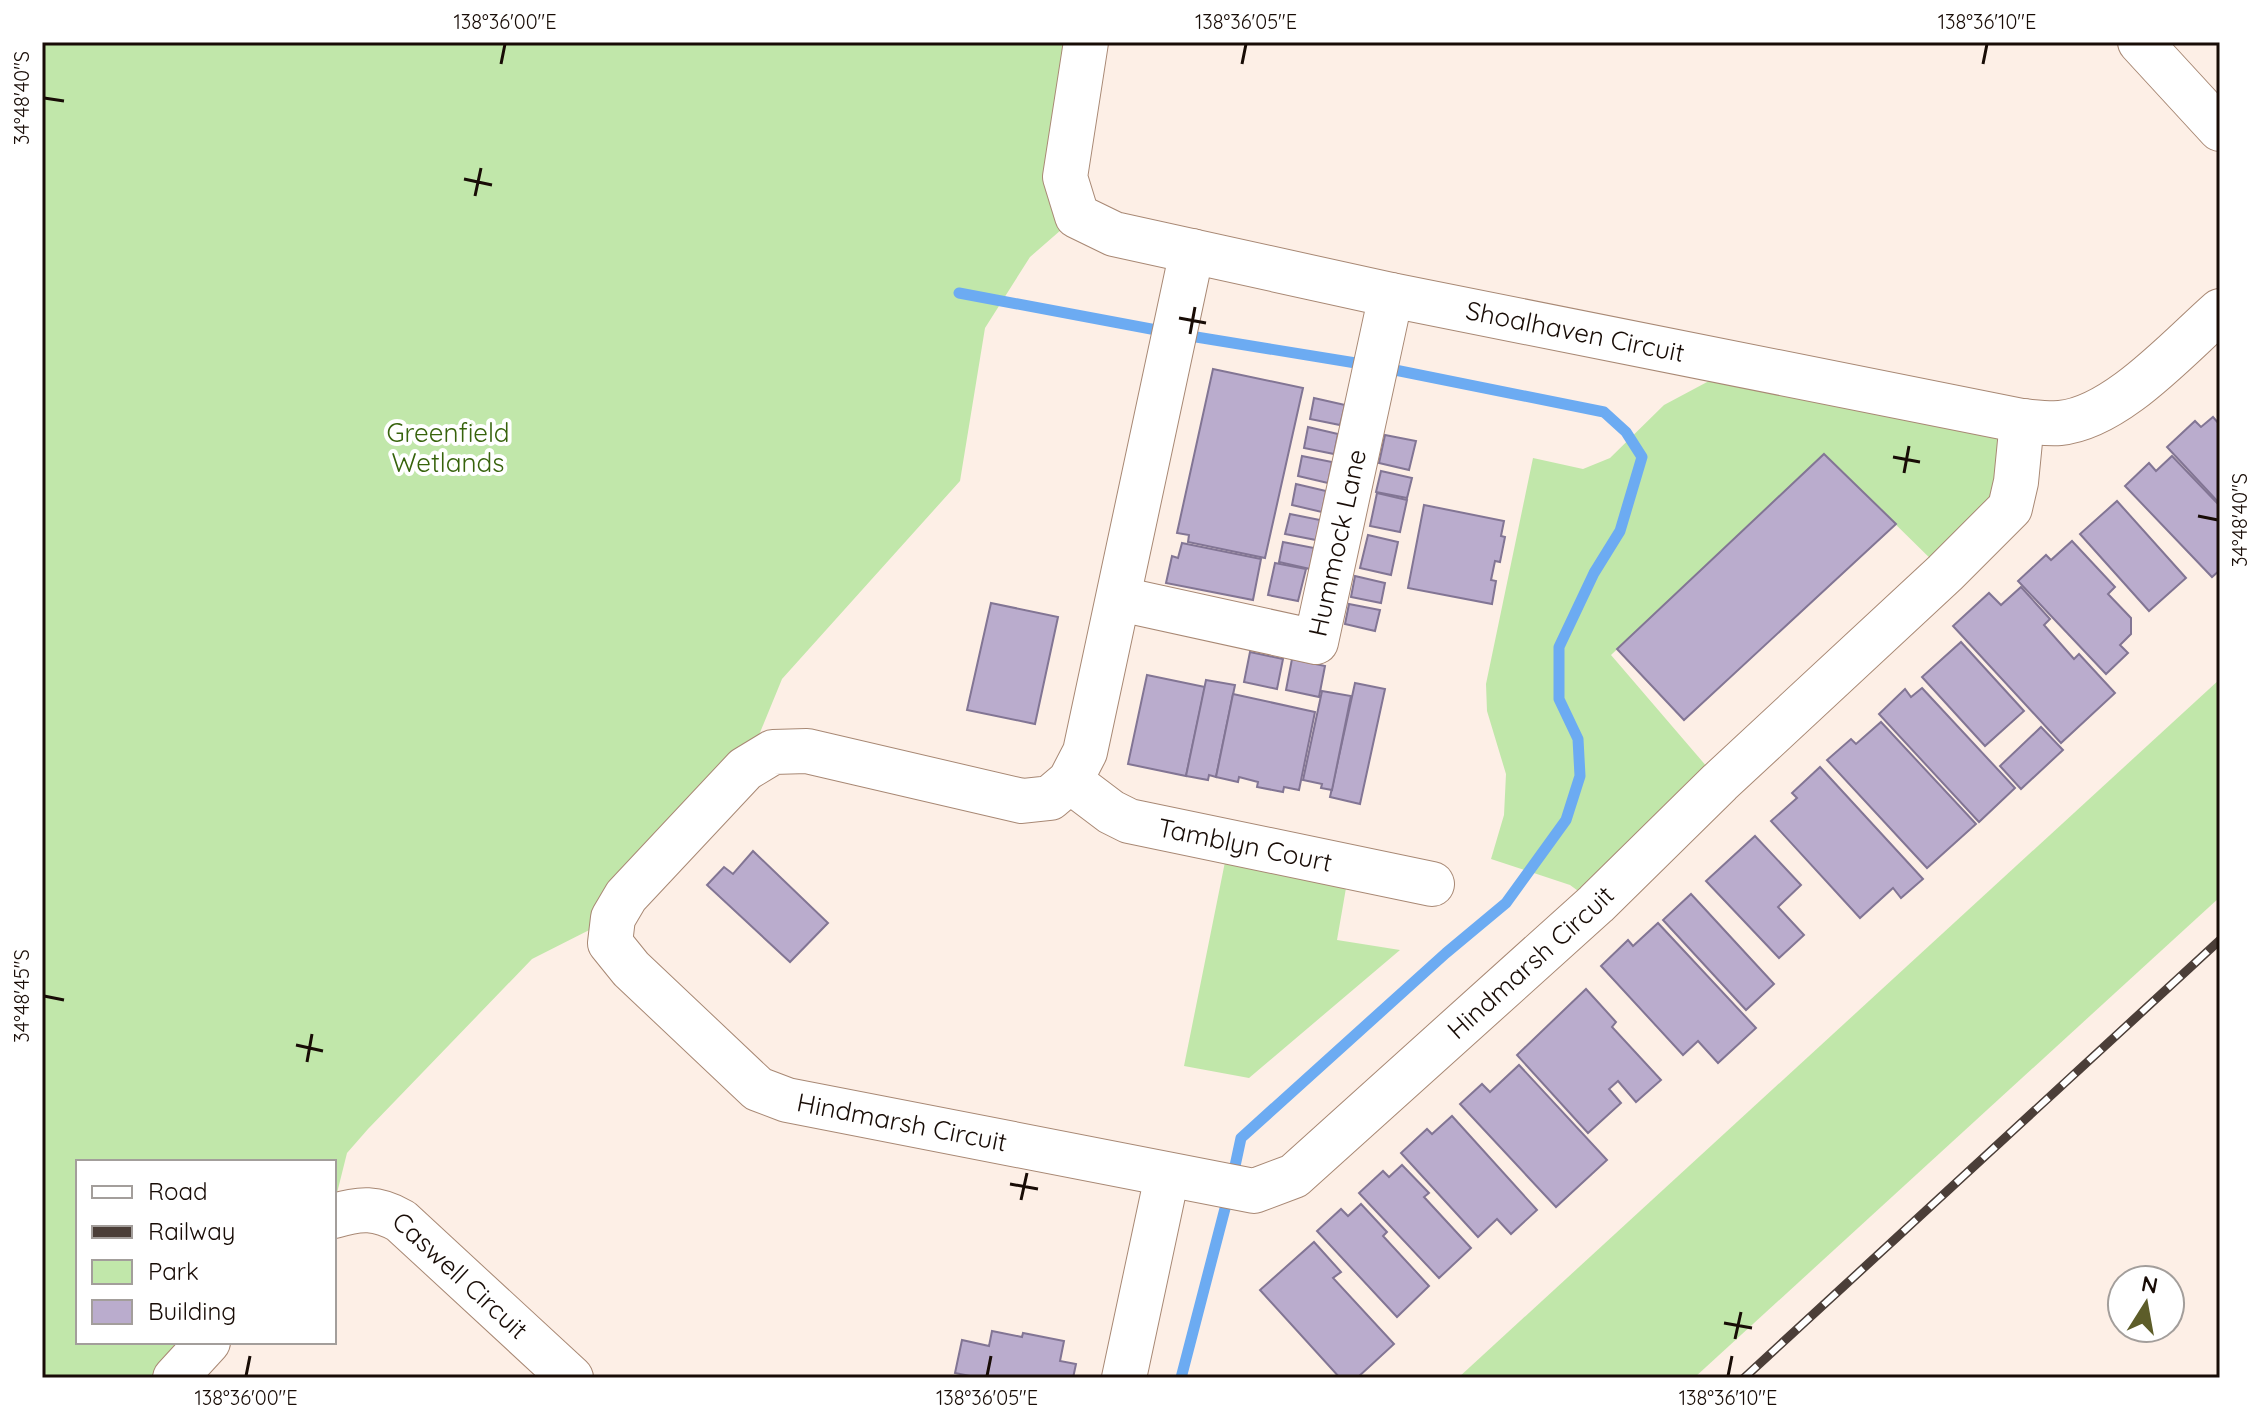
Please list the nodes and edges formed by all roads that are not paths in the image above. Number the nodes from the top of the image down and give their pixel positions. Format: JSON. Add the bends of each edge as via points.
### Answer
{"nodes":[{"id":1,"x":1086,"y":42,"type":"edge"},
{"id":2,"x":2140,"y":42,"type":"edge"},
{"id":3,"x":2220,"y":129,"type":"edge"},
{"id":4,"x":1192,"y":251,"type":"junction"},
{"id":5,"x":1391,"y":295,"type":"junction"},
{"id":6,"x":2220,"y":311,"type":"edge"},
{"id":7,"x":2022,"y":421,"type":"junction"},
{"id":8,"x":1120,"y":599,"type":"junction"},
{"id":9,"x":1070,"y":781,"type":"junction"},
{"id":10,"x":1432,"y":884,"type":"dead end"},
{"id":11,"x":1185,"y":1179,"type":"junction"},
{"id":12,"x":336,"y":1215,"type":"edge"},
{"id":13,"x":206,"y":1344,"type":"edge"},
{"id":14,"x":175,"y":1378,"type":"edge"},
{"id":15,"x":571,"y":1378,"type":"edge"},
{"id":16,"x":1124,"y":1378,"type":"edge"}],
"edges":[{"from":1,"to":4,"type":"street","name":"Shoalhaven Circuit","via":[[1065,177],[1077,216],[1114,234]]},
{"from":2,"to":3,"type":"street"},
{"from":4,"to":5,"type":"street","name":"Shoalhaven Circuit"},
{"from":4,"to":8,"type":"street"},
{"from":5,"to":7,"type":"street","name":"Shoalhaven Circuit"},
{"from":5,"to":8,"type":"street","name":"Hummock Lane","via":[[1316,642]]},
{"from":6,"to":7,"type":"street","name":"Shoalhaven Circuit","via":[[2119,400],[2061,423]]},
{"from":7,"to":11,"type":"street","name":"Hindmarsh Circuit","via":[[2010,508],[1584,915],[1294,1176],[1254,1191]]},
{"from":8,"to":9,"type":"street","via":[[1085,752]]},
{"from":9,"to":10,"type":"street","name":"Tamblyn Court","via":[[1129,821]]},
{"from":9,"to":11,"type":"street","name":"Hindmarsh Circuit","via":[[1050,798],[1022,801],[807,751],[773,752],[745,769],[626,896],[613,918],[610,943],[758,1089],[787,1100]]},
{"from":11,"to":16,"type":"street"},
{"from":12,"to":15,"type":"street","name":"Caswell Circuit","via":[[362,1208],[401,1221]]},
{"from":13,"to":14,"type":"street"}]}
